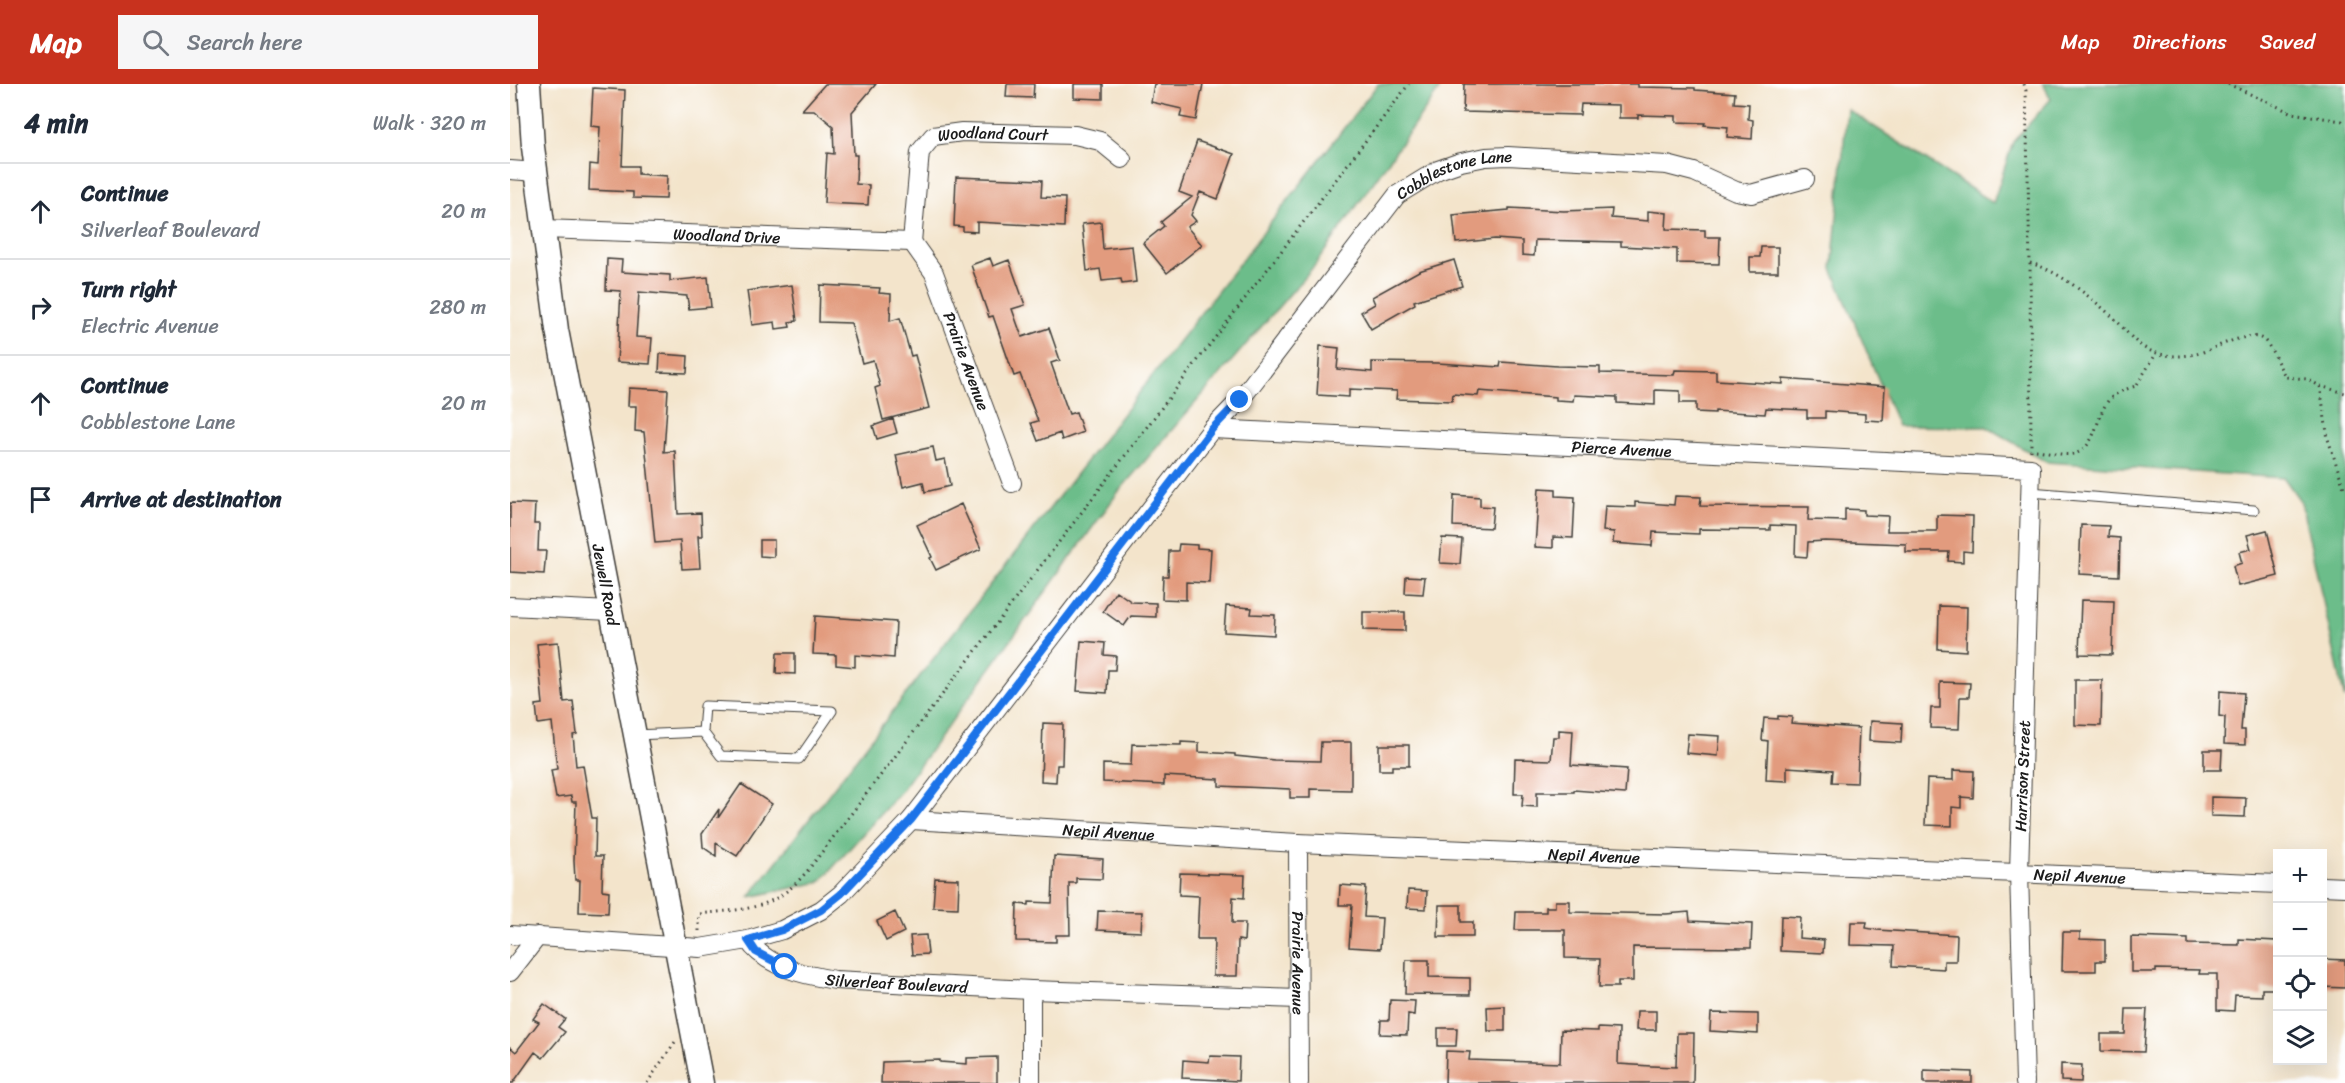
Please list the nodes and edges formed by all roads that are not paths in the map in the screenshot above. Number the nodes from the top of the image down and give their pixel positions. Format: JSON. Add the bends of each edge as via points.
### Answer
{"nodes":[{"id":1,"x":529,"y":84,"type":"edge"},
{"id":2,"x":1122,"y":159,"type":"dead end"},
{"id":3,"x":510,"y":170,"type":"edge"},
{"id":4,"x":536,"y":172,"type":"junction"},
{"id":5,"x":1805,"y":178,"type":"dead end"},
{"id":6,"x":543,"y":229,"type":"junction"},
{"id":7,"x":912,"y":242,"type":"junction"},
{"id":8,"x":1212,"y":429,"type":"junction"},
{"id":9,"x":2031,"y":459,"type":"joint"},
{"id":10,"x":1012,"y":483,"type":"dead end"},
{"id":11,"x":2030,"y":492,"type":"junction"},
{"id":12,"x":2254,"y":510,"type":"dead end"},
{"id":13,"x":510,"y":606,"type":"edge"},
{"id":14,"x":610,"y":611,"type":"junction"},
{"id":15,"x":703,"y":732,"type":"junction"},
{"id":16,"x":635,"y":735,"type":"junction"},
{"id":17,"x":911,"y":820,"type":"junction"},
{"id":18,"x":1298,"y":843,"type":"junction"},
{"id":19,"x":2019,"y":872,"type":"junction"},
{"id":20,"x":2273,"y":884,"type":"edge"},
{"id":21,"x":2327,"y":886,"type":"edge"},
{"id":22,"x":2345,"y":886,"type":"edge"},
{"id":23,"x":510,"y":935,"type":"edge"},
{"id":24,"x":538,"y":936,"type":"junction"},
{"id":25,"x":748,"y":940,"type":"junction"},
{"id":26,"x":676,"y":946,"type":"junction"},
{"id":27,"x":510,"y":972,"type":"edge"},
{"id":28,"x":1031,"y":990,"type":"junction"},
{"id":29,"x":1298,"y":999,"type":"junction"},
{"id":30,"x":702,"y":1083,"type":"edge"},
{"id":31,"x":1031,"y":1083,"type":"edge"},
{"id":32,"x":1299,"y":1083,"type":"edge"},
{"id":33,"x":2025,"y":1083,"type":"edge"}],
"edges":[{"from":1,"to":4,"type":"street","name":"Jewell Road"},
{"from":2,"to":7,"type":"street","name":"Woodland Court","via":[[1100,141],[1075,135],[962,132],[933,136],[920,152]]},
{"from":3,"to":4,"type":"street"},
{"from":4,"to":6,"type":"street","name":"Jewell Road"},
{"from":5,"to":8,"type":"street","name":"Cobblestone Lane","via":[[1751,194],[1681,168],[1651,163],[1486,157],[1438,171],[1397,195],[1240,400]]},
{"from":6,"to":7,"type":"street","name":"Woodland Drive"},
{"from":6,"to":14,"type":"street","name":"Jewell Road","via":[[556,322]]},
{"from":7,"to":10,"type":"street","name":"Prairie Avenue","via":[[933,273]]},
{"from":8,"to":9,"type":"street","name":"Pierce Avenue"},
{"from":8,"to":17,"type":"street","name":"Cobblestone Lane"},
{"from":9,"to":11,"type":"street","name":"Harrison Street"},
{"from":11,"to":12,"type":"lane"},
{"from":11,"to":19,"type":"street","name":"Harrison Street"},
{"from":13,"to":14,"type":"street"},
{"from":14,"to":16,"type":"street","name":"Jewell Road"},
{"from":15,"to":15,"type":"lane","via":[[705,706],[832,711],[800,759],[721,756]]},
{"from":15,"to":16,"type":"lane"},
{"from":16,"to":26,"type":"street","name":"Jewell Road"},
{"from":17,"to":18,"type":"street","name":"Nepil Avenue"},
{"from":17,"to":25,"type":"street","name":"Cobblestone Lane","via":[[821,910],[782,930]]},
{"from":18,"to":19,"type":"street","name":"Nepil Avenue"},
{"from":18,"to":29,"type":"street","name":"Prairie Avenue"},
{"from":19,"to":20,"type":"street","name":"Nepil Avenue"},
{"from":19,"to":33,"type":"street","name":"Harrison Street"},
{"from":21,"to":22,"type":"street"},
{"from":23,"to":24,"type":"street"},
{"from":24,"to":26,"type":"street"},
{"from":24,"to":27,"type":"street"},
{"from":25,"to":26,"type":"street","via":[[700,948]]},
{"from":25,"to":28,"type":"street","name":"Silverleaf Boulevard","via":[[756,952],[809,976]]},
{"from":26,"to":30,"type":"street","name":"Jewell Road"},
{"from":28,"to":29,"type":"street","name":"Silverleaf Boulevard"},
{"from":28,"to":31,"type":"street"},
{"from":29,"to":32,"type":"street","name":"Prairie Avenue"}]}
